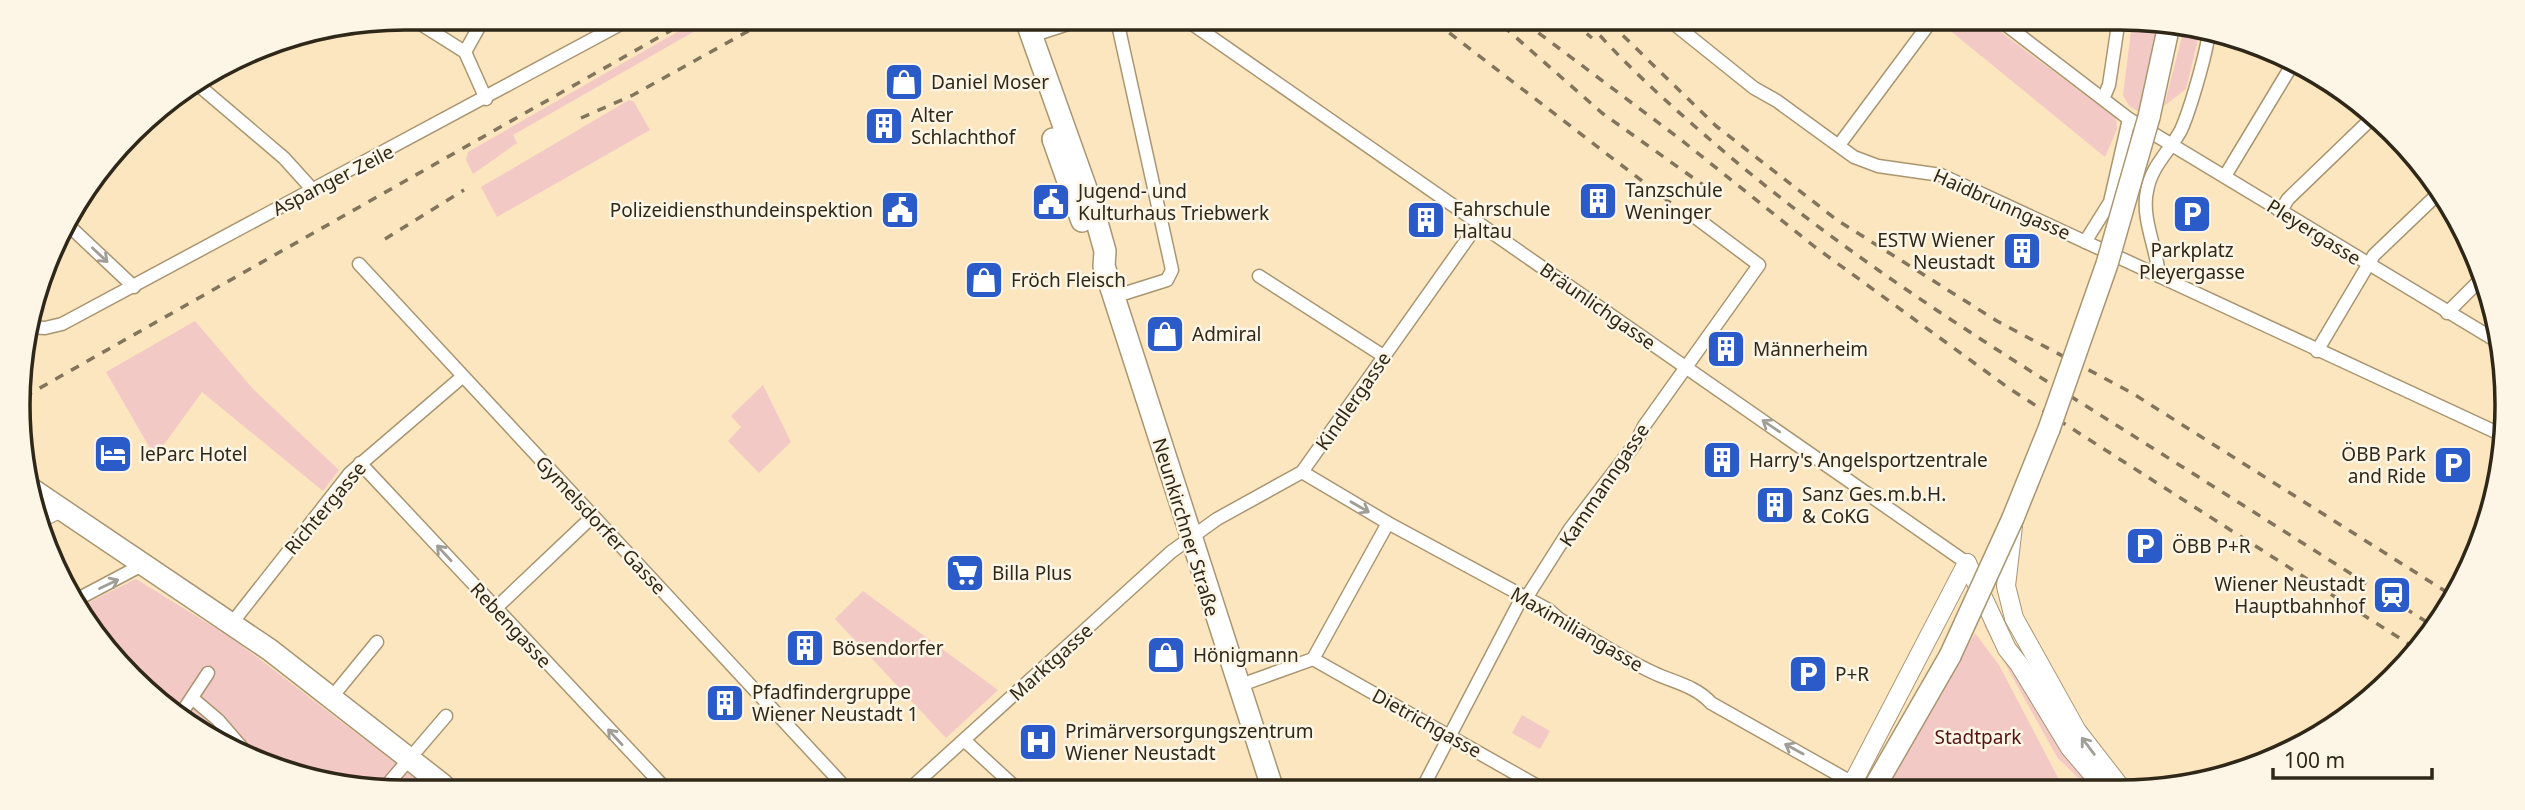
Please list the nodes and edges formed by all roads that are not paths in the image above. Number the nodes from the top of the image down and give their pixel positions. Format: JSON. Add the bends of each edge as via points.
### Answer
{"nodes":[{"id":1,"x":430,"y":30,"type":"edge"},
{"id":2,"x":477,"y":30,"type":"edge"},
{"id":3,"x":610,"y":30,"type":"edge"},
{"id":4,"x":1018,"y":30,"type":"edge"},
{"id":5,"x":1029,"y":30,"type":"edge"},
{"id":6,"x":1119,"y":30,"type":"edge"},
{"id":7,"x":1201,"y":30,"type":"edge"},
{"id":8,"x":1682,"y":30,"type":"edge"},
{"id":9,"x":1925,"y":30,"type":"edge"},
{"id":10,"x":2013,"y":30,"type":"edge"},
{"id":11,"x":2117,"y":30,"type":"edge"},
{"id":12,"x":2168,"y":33,"type":"edge"},
{"id":13,"x":2174,"y":34,"type":"edge"},
{"id":14,"x":2206,"y":40,"type":"edge"},
{"id":15,"x":465,"y":52,"type":"junction"},
{"id":16,"x":2162,"y":62,"type":"junction"},
{"id":17,"x":2288,"y":69,"type":"edge"},
{"id":18,"x":203,"y":89,"type":"edge"},
{"id":19,"x":2104,"y":97,"type":"junction"},
{"id":20,"x":486,"y":99,"type":"junction"},
{"id":21,"x":2139,"y":118,"type":"junction"},
{"id":22,"x":2367,"y":123,"type":"edge"},
{"id":23,"x":1839,"y":145,"type":"junction"},
{"id":24,"x":2171,"y":145,"type":"junction"},
{"id":25,"x":2225,"y":176,"type":"junction"},
{"id":26,"x":312,"y":189,"type":"junction"},
{"id":27,"x":2433,"y":199,"type":"edge"},
{"id":28,"x":2280,"y":212,"type":"junction"},
{"id":29,"x":1691,"y":214,"type":"dead end"},
{"id":30,"x":1478,"y":224,"type":"junction"},
{"id":31,"x":73,"y":230,"type":"edge"},
{"id":32,"x":2085,"y":242,"type":"junction"},
{"id":33,"x":359,"y":264,"type":"dead end"},
{"id":34,"x":2367,"y":265,"type":"junction"},
{"id":35,"x":1104,"y":266,"type":"junction"},
{"id":36,"x":1259,"y":276,"type":"dead end"},
{"id":37,"x":2159,"y":276,"type":"junction"},
{"id":38,"x":2475,"y":285,"type":"edge"},
{"id":39,"x":134,"y":287,"type":"junction"},
{"id":40,"x":1113,"y":297,"type":"junction"},
{"id":41,"x":2447,"y":313,"type":"junction"},
{"id":42,"x":38,"y":328,"type":"edge"},
{"id":43,"x":2489,"y":337,"type":"edge"},
{"id":44,"x":2317,"y":351,"type":"junction"},
{"id":45,"x":1385,"y":357,"type":"junction"},
{"id":46,"x":1686,"y":368,"type":"junction"},
{"id":47,"x":462,"y":377,"type":"junction"},
{"id":48,"x":2494,"y":431,"type":"edge"},
{"id":49,"x":360,"y":463,"type":"junction"},
{"id":50,"x":1302,"y":472,"type":"junction"},
{"id":51,"x":42,"y":496,"type":"edge"},
{"id":52,"x":59,"y":509,"type":"junction"},
{"id":53,"x":47,"y":515,"type":"edge"},
{"id":54,"x":592,"y":517,"type":"junction"},
{"id":55,"x":2013,"y":519,"type":"junction"},
{"id":56,"x":1388,"y":523,"type":"junction"},
{"id":57,"x":1190,"y":538,"type":"junction"},
{"id":58,"x":1967,"y":564,"type":"junction"},
{"id":59,"x":142,"y":565,"type":"junction"},
{"id":60,"x":82,"y":597,"type":"edge"},
{"id":61,"x":1525,"y":597,"type":"junction"},
{"id":62,"x":496,"y":608,"type":"junction"},
{"id":63,"x":1991,"y":613,"type":"junction"},
{"id":64,"x":1938,"y":619,"type":"junction"},
{"id":65,"x":232,"y":623,"type":"junction"},
{"id":66,"x":377,"y":642,"type":"dead end"},
{"id":67,"x":1313,"y":659,"type":"junction"},
{"id":68,"x":208,"y":673,"type":"dead end"},
{"id":69,"x":1238,"y":686,"type":"junction"},
{"id":70,"x":331,"y":696,"type":"junction"},
{"id":71,"x":192,"y":698,"type":"junction"},
{"id":72,"x":185,"y":708,"type":"edge"},
{"id":73,"x":446,"y":716,"type":"dead end"},
{"id":74,"x":1450,"y":736,"type":"junction"},
{"id":75,"x":235,"y":740,"type":"edge"},
{"id":76,"x":964,"y":740,"type":"junction"},
{"id":77,"x":410,"y":760,"type":"junction"},
{"id":78,"x":392,"y":779,"type":"edge"},
{"id":79,"x":436,"y":780,"type":"edge"},
{"id":80,"x":657,"y":780,"type":"edge"},
{"id":81,"x":838,"y":780,"type":"edge"},
{"id":82,"x":920,"y":780,"type":"edge"},
{"id":83,"x":1008,"y":780,"type":"edge"},
{"id":84,"x":1270,"y":780,"type":"edge"},
{"id":85,"x":1427,"y":780,"type":"edge"},
{"id":86,"x":1527,"y":780,"type":"edge"},
{"id":87,"x":1847,"y":780,"type":"edge"},
{"id":88,"x":1862,"y":780,"type":"edge"},
{"id":89,"x":1864,"y":780,"type":"edge"},
{"id":90,"x":2097,"y":780,"type":"edge"},
{"id":91,"x":2115,"y":780,"type":"edge"}],
"edges":[{"from":1,"to":15,"type":"street"},
{"from":2,"to":15,"type":"street"},
{"from":3,"to":20,"type":"street","name":"Aspanger Zeile"},
{"from":4,"to":35,"type":"main road","name":"Neunkirchner Straße","via":[[1094,256]]},
{"from":5,"to":35,"type":"main road","name":"Neunkirchner Straße","via":[[1093,208],[1105,251]]},
{"from":6,"to":40,"type":"street","via":[[1172,270],[1167,280]]},
{"from":7,"to":30,"type":"street","name":"Bräunlichgasse"},
{"from":8,"to":23,"type":"street","name":"Haidbrunngasse","via":[[1754,88]]},
{"from":9,"to":23,"type":"street"},
{"from":10,"to":19,"type":"street","name":"Pleyergasse"},
{"from":11,"to":19,"type":"street"},
{"from":12,"to":16,"type":"main road"},
{"from":13,"to":16,"type":"street"},
{"from":14,"to":24,"type":"street","via":[[2186,115]]},
{"from":15,"to":20,"type":"street"},
{"from":16,"to":21,"type":"main road"},
{"from":17,"to":25,"type":"street"},
{"from":18,"to":26,"type":"street","via":[[284,158]]},
{"from":19,"to":21,"type":"street","name":"Pleyergasse"},
{"from":20,"to":26,"type":"street","name":"Aspanger Zeile"},
{"from":21,"to":24,"type":"street","name":"Pleyergasse"},
{"from":21,"to":32,"type":"street","via":[[2110,202]]},
{"from":21,"to":55,"type":"main road","bridge":true,"via":[[2131,187],[2081,344]]},
{"from":22,"to":28,"type":"street"},
{"from":23,"to":32,"type":"street","name":"Haidbrunngasse","via":[[1864,163],[1941,175]]},
{"from":24,"to":25,"type":"street","name":"Pleyergasse"},
{"from":24,"to":37,"type":"street","via":[[2151,173],[2146,193]]},
{"from":25,"to":28,"type":"street","name":"Pleyergasse"},
{"from":26,"to":39,"type":"street","name":"Aspanger Zeile"},
{"from":27,"to":34,"type":"street"},
{"from":28,"to":34,"type":"street","name":"Pleyergasse"},
{"from":29,"to":46,"type":"street","name":"Kammanngasse","via":[[1759,265]]},
{"from":30,"to":45,"type":"street","name":"Kindlergasse"},
{"from":30,"to":46,"type":"street","name":"Bräunlichgasse"},
{"from":31,"to":39,"type":"street","one_way":true},
{"from":32,"to":37,"type":"street","name":"Haidbrunngasse"},
{"from":33,"to":47,"type":"street","name":"Gymelsdorfer Gasse"},
{"from":34,"to":41,"type":"street","name":"Pleyergasse"},
{"from":34,"to":44,"type":"street"},
{"from":35,"to":40,"type":"main road","name":"Neunkirchner Straße"},
{"from":36,"to":45,"type":"street"},
{"from":37,"to":44,"type":"street","name":"Haidbrunngasse"},
{"from":38,"to":41,"type":"street"},
{"from":39,"to":42,"type":"street","name":"Aspanger Zeile","via":[[62,324]]},
{"from":40,"to":57,"type":"main road","name":"Neunkirchner Straße"},
{"from":41,"to":43,"type":"street","name":"Pleyergasse"},
{"from":44,"to":48,"type":"street","name":"Haidbrunngasse"},
{"from":45,"to":50,"type":"street","name":"Kindlergasse"},
{"from":58,"to":46,"type":"street","name":"Bräunlichgasse","one_way":true},
{"from":46,"to":61,"type":"street","name":"Kammanngasse"},
{"from":47,"to":49,"type":"street","name":"Richtergasse"},
{"from":47,"to":54,"type":"street","name":"Gymelsdorfer Gasse"},
{"from":62,"to":49,"type":"street","name":"Rebengasse","one_way":true},
{"from":49,"to":65,"type":"street","name":"Richtergasse"},
{"from":50,"to":56,"type":"street","name":"Maximiliangasse","one_way":true},
{"from":50,"to":57,"type":"street","name":"Kindlergasse"},
{"from":51,"to":52,"type":"main road"},
{"from":52,"to":53,"type":"street"},
{"from":52,"to":59,"type":"main road"},
{"from":54,"to":62,"type":"street"},
{"from":54,"to":81,"type":"street","name":"Gymelsdorfer Gasse"},
{"from":55,"to":89,"type":"main road","bridge":true,"via":[[1950,656]]},
{"from":91,"to":55,"type":"street","one_way":true,"via":[[2057,699],[2014,618],[2006,571],[2014,539]]},
{"from":56,"to":61,"type":"street","name":"Maximiliangasse"},
{"from":56,"to":67,"type":"street"},
{"from":57,"to":69,"type":"main road","name":"Neunkirchner Straße"},
{"from":57,"to":76,"type":"street","name":"Marktgasse"},
{"from":58,"to":63,"type":"street","name":"Bräunlichgasse"},
{"from":58,"to":64,"type":"street"},
{"from":60,"to":59,"type":"street","one_way":true},
{"from":59,"to":65,"type":"main road"},
{"from":61,"to":74,"type":"street","name":"Kammanngasse"},
{"from":87,"to":61,"type":"street","name":"Maximiliangasse","one_way":true},
{"from":80,"to":62,"type":"street","name":"Rebengasse","one_way":true},
{"from":63,"to":64,"type":"street","via":[[1973,611]]},
{"from":63,"to":90,"type":"street","name":"Bräunlichgasse","via":[[2007,649],[2070,748]]},
{"from":64,"to":88,"type":"street"},
{"from":65,"to":70,"type":"main road"},
{"from":66,"to":70,"type":"street"},
{"from":67,"to":69,"type":"street"},
{"from":67,"to":74,"type":"street","name":"Dietrichgasse"},
{"from":68,"to":71,"type":"street"},
{"from":69,"to":84,"type":"main road","name":"Neunkirchner Straße"},
{"from":70,"to":77,"type":"main road"},
{"from":71,"to":72,"type":"street"},
{"from":71,"to":75,"type":"street"},
{"from":73,"to":77,"type":"street"},
{"from":74,"to":85,"type":"street","name":"Kammanngasse"},
{"from":74,"to":86,"type":"street","name":"Dietrichgasse"},
{"from":76,"to":82,"type":"street","name":"Marktgasse"},
{"from":76,"to":83,"type":"street"},
{"from":77,"to":78,"type":"street"},
{"from":77,"to":79,"type":"main road"}]}
